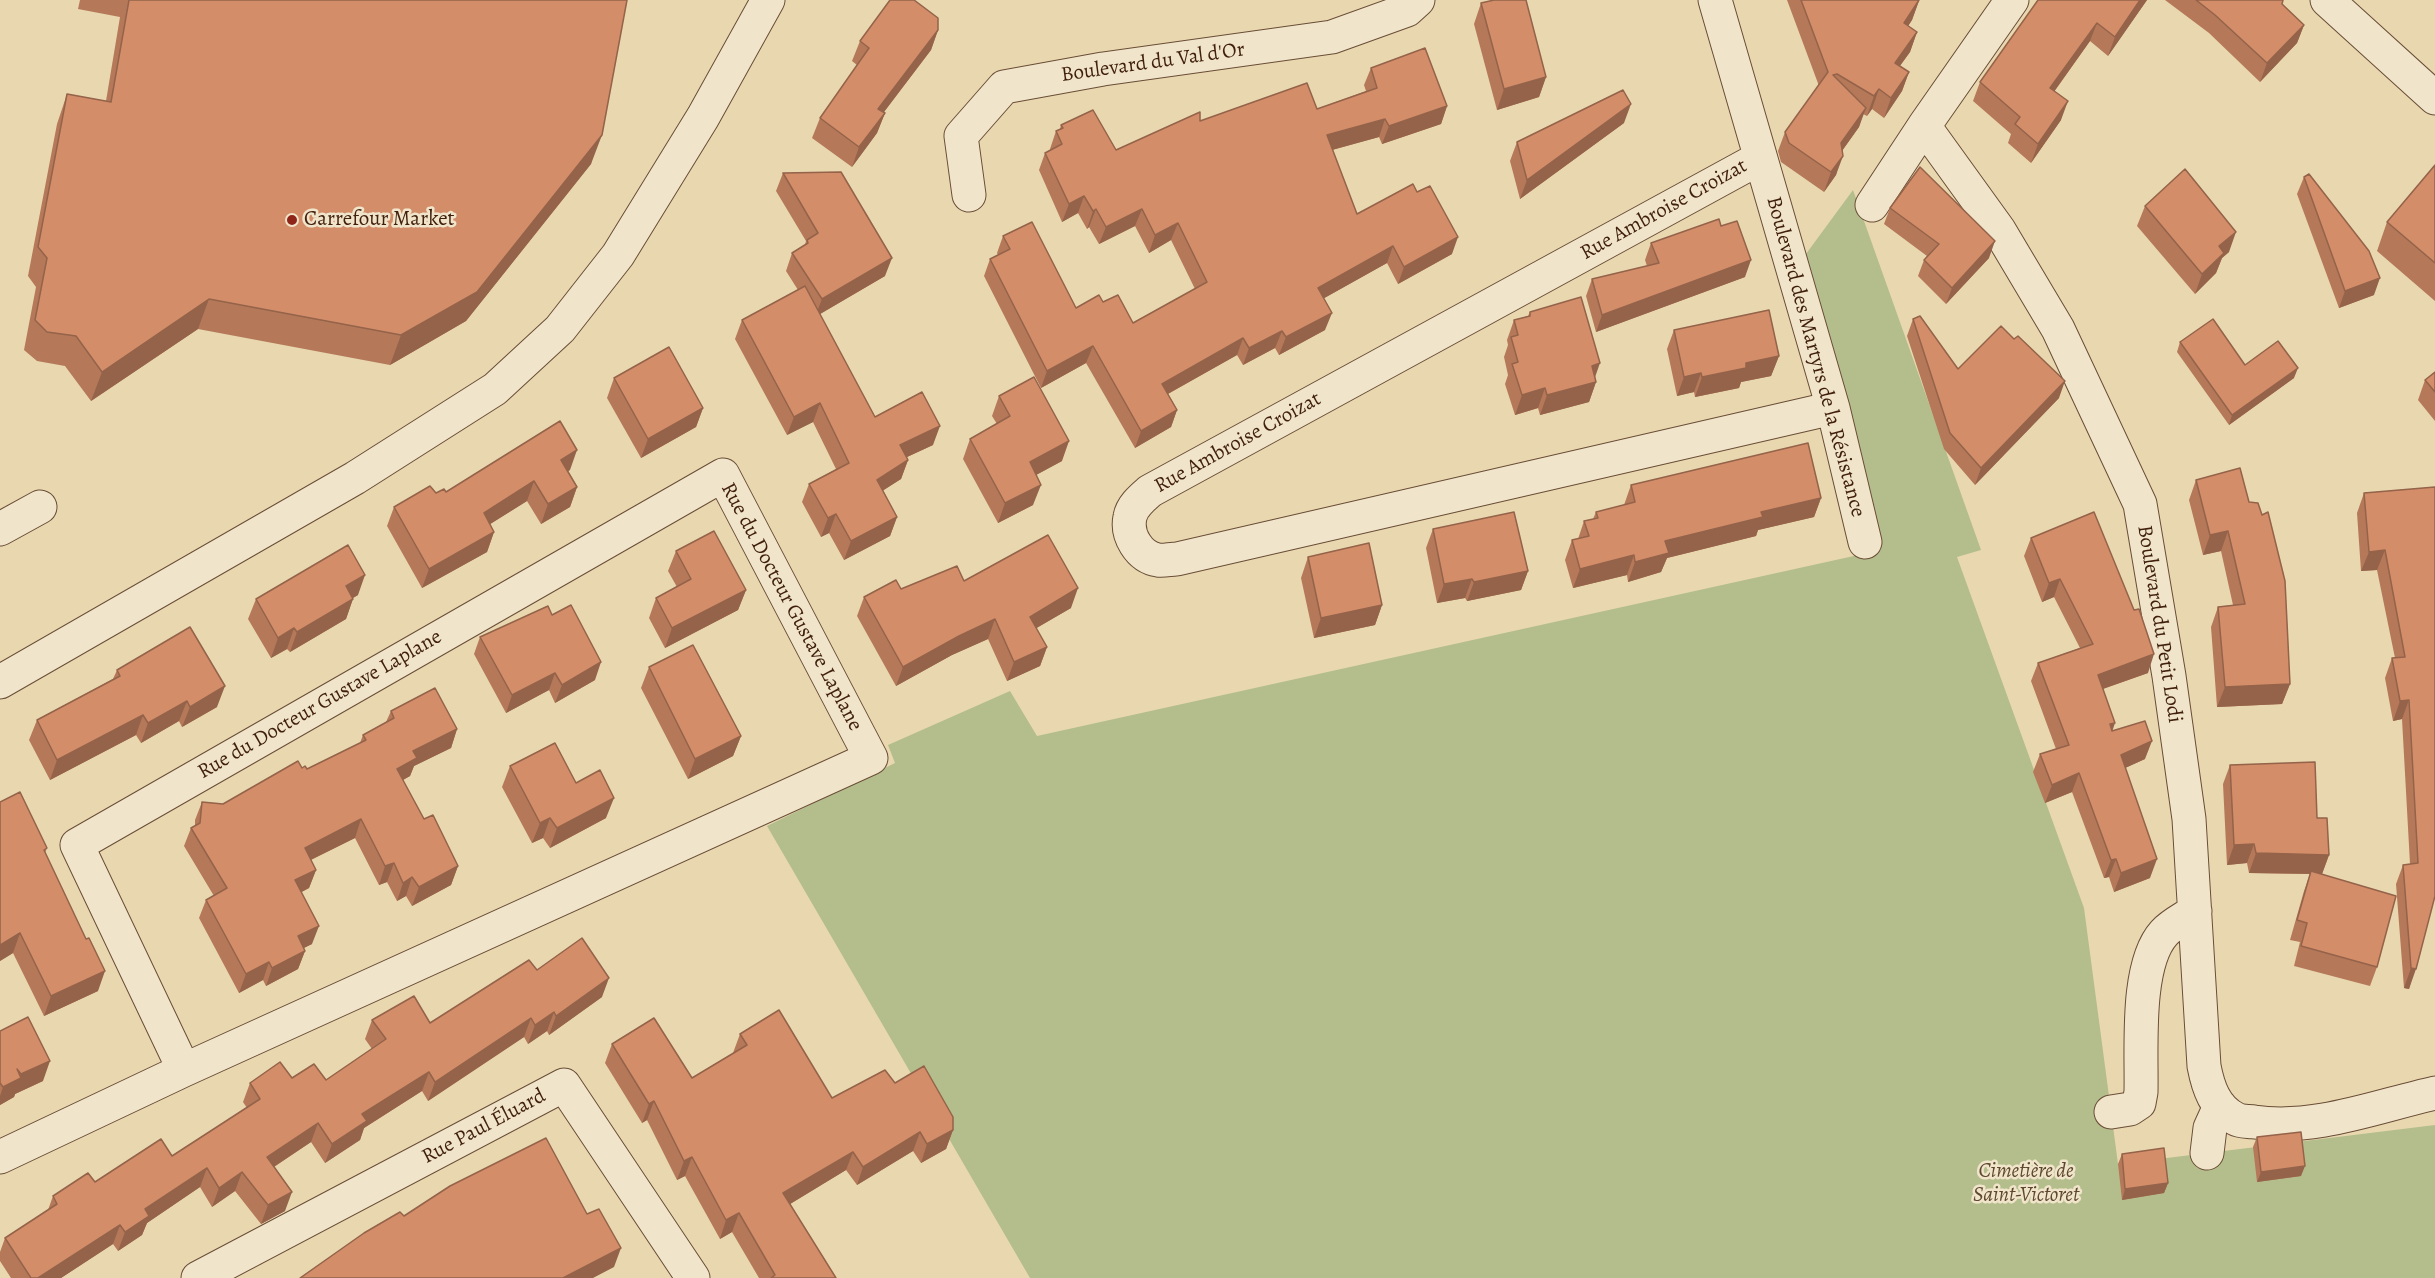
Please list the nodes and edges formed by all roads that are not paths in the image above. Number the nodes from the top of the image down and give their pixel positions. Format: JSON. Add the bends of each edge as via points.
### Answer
{"nodes":[{"id":1,"x":768,"y":0,"type":"edge"},
{"id":2,"x":1418,"y":0,"type":"edge"},
{"id":3,"x":1715,"y":0,"type":"edge"},
{"id":4,"x":2012,"y":0,"type":"edge"},
{"id":5,"x":2327,"y":0,"type":"edge"},
{"id":6,"x":2435,"y":98,"type":"edge"},
{"id":7,"x":1924,"y":126,"type":"junction"},
{"id":8,"x":1760,"y":158,"type":"junction"},
{"id":9,"x":969,"y":195,"type":"dead end"},
{"id":10,"x":1872,"y":205,"type":"dead end"},
{"id":11,"x":1833,"y":408,"type":"junction"},
{"id":12,"x":40,"y":507,"type":"dead end"},
{"id":13,"x":0,"y":529,"type":"edge"},
{"id":14,"x":1864,"y":542,"type":"dead end"},
{"id":15,"x":0,"y":682,"type":"edge"},
{"id":16,"x":2194,"y":911,"type":"junction"},
{"id":17,"x":184,"y":1070,"type":"junction"},
{"id":18,"x":2435,"y":1093,"type":"edge"},
{"id":19,"x":2220,"y":1106,"type":"junction"},
{"id":20,"x":2111,"y":1112,"type":"dead end"},
{"id":21,"x":2207,"y":1153,"type":"dead end"},
{"id":22,"x":0,"y":1157,"type":"edge"},
{"id":23,"x":198,"y":1278,"type":"edge"},
{"id":24,"x":693,"y":1278,"type":"edge"}],
"edges":[{"from":1,"to":15,"type":"street","via":[[703,117],[618,255],[560,329],[495,389],[355,478]]},
{"from":2,"to":9,"type":"street","name":"Boulevard du Val d'Or","via":[[1407,10],[1332,37],[1004,87],[961,136]]},
{"from":3,"to":8,"type":"street","name":"Boulevard des Martyrs de la Résistance"},
{"from":4,"to":7,"type":"street"},
{"from":5,"to":6,"type":"street"},
{"from":7,"to":10,"type":"street"},
{"from":7,"to":16,"type":"street","name":"Boulevard du Petit Lodi","via":[[1999,230],[2058,329],[2140,504],[2186,797]]},
{"from":8,"to":11,"type":"street","name":"Boulevard des Martyrs de la Résistance"},
{"from":8,"to":11,"type":"street","name":"Rue Ambroise Croizat","via":[[1150,491],[1137,502],[1130,517],[1130,532],[1144,555],[1158,560],[1177,559]]},
{"from":11,"to":14,"type":"street","name":"Boulevard des Martyrs de la Résistance"},
{"from":12,"to":13,"type":"street"},
{"from":16,"to":19,"type":"street","name":"Boulevard du Petit Lodi","via":[[2204,1066],[2208,1088]]},
{"from":16,"to":20,"type":"street","via":[[2164,933],[2150,958],[2142,1001],[2139,1103]]},
{"from":17,"to":17,"type":"street","name":"Rue du Docteur Gustave Laplane","via":[[871,758],[723,475],[77,844]]},
{"from":17,"to":22,"type":"street","name":"Rue du Docteur Gustave Laplane"},
{"from":18,"to":19,"type":"street","via":[[2344,1116],[2291,1124],[2237,1120]]},
{"from":19,"to":21,"type":"street","via":[[2210,1128]]},
{"from":23,"to":24,"type":"street","name":"Rue Paul Éluard","via":[[564,1084]]}]}
